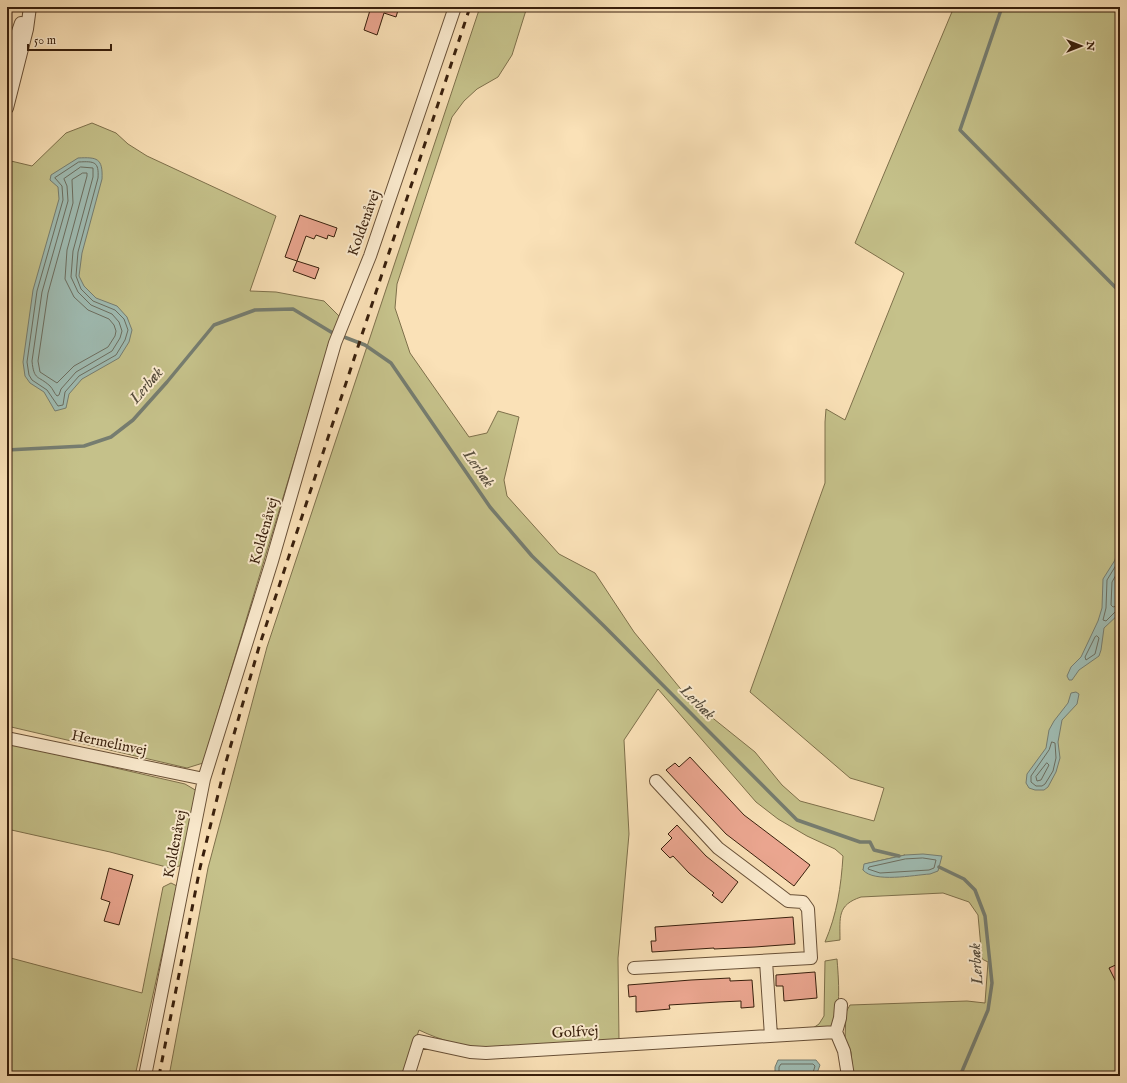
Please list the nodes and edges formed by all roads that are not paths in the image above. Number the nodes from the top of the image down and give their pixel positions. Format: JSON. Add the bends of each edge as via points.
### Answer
{"nodes":[{"id":1,"x":28,"y":7,"type":"edge"},
{"id":2,"x":454,"y":7,"type":"edge"},
{"id":3,"x":7,"y":64,"type":"edge"},
{"id":4,"x":7,"y":108,"type":"edge"},
{"id":5,"x":7,"y":738,"type":"edge"},
{"id":6,"x":204,"y":779,"type":"junction"},
{"id":7,"x":656,"y":781,"type":"dead end"},
{"id":8,"x":766,"y":961,"type":"junction"},
{"id":9,"x":634,"y":968,"type":"dead end"},
{"id":10,"x":841,"y":1005,"type":"dead end"},
{"id":11,"x":836,"y":1032,"type":"junction"},
{"id":12,"x":771,"y":1036,"type":"junction"},
{"id":13,"x":145,"y":1076,"type":"edge"},
{"id":14,"x":408,"y":1076,"type":"edge"},
{"id":15,"x":848,"y":1076,"type":"edge"}],
"edges":[{"from":1,"to":3,"type":"street"},
{"from":1,"to":4,"type":"street","via":[[27,30]]},
{"from":2,"to":6,"type":"street","name":"Koldenåvej","via":[[370,256],[335,343],[272,562]]},
{"from":5,"to":6,"type":"street","name":"Hermelinvej"},
{"from":6,"to":13,"type":"street","name":"Koldenåvej"},
{"from":7,"to":8,"type":"street","via":[[718,848],[788,901],[803,902],[808,909],[811,958]]},
{"from":8,"to":9,"type":"street"},
{"from":8,"to":12,"type":"street"},
{"from":10,"to":11,"type":"street"},
{"from":11,"to":12,"type":"street","name":"Golfvej"},
{"from":11,"to":15,"type":"street","via":[[844,1050]]},
{"from":12,"to":14,"type":"street","name":"Golfvej","via":[[486,1053],[419,1041]]}]}
